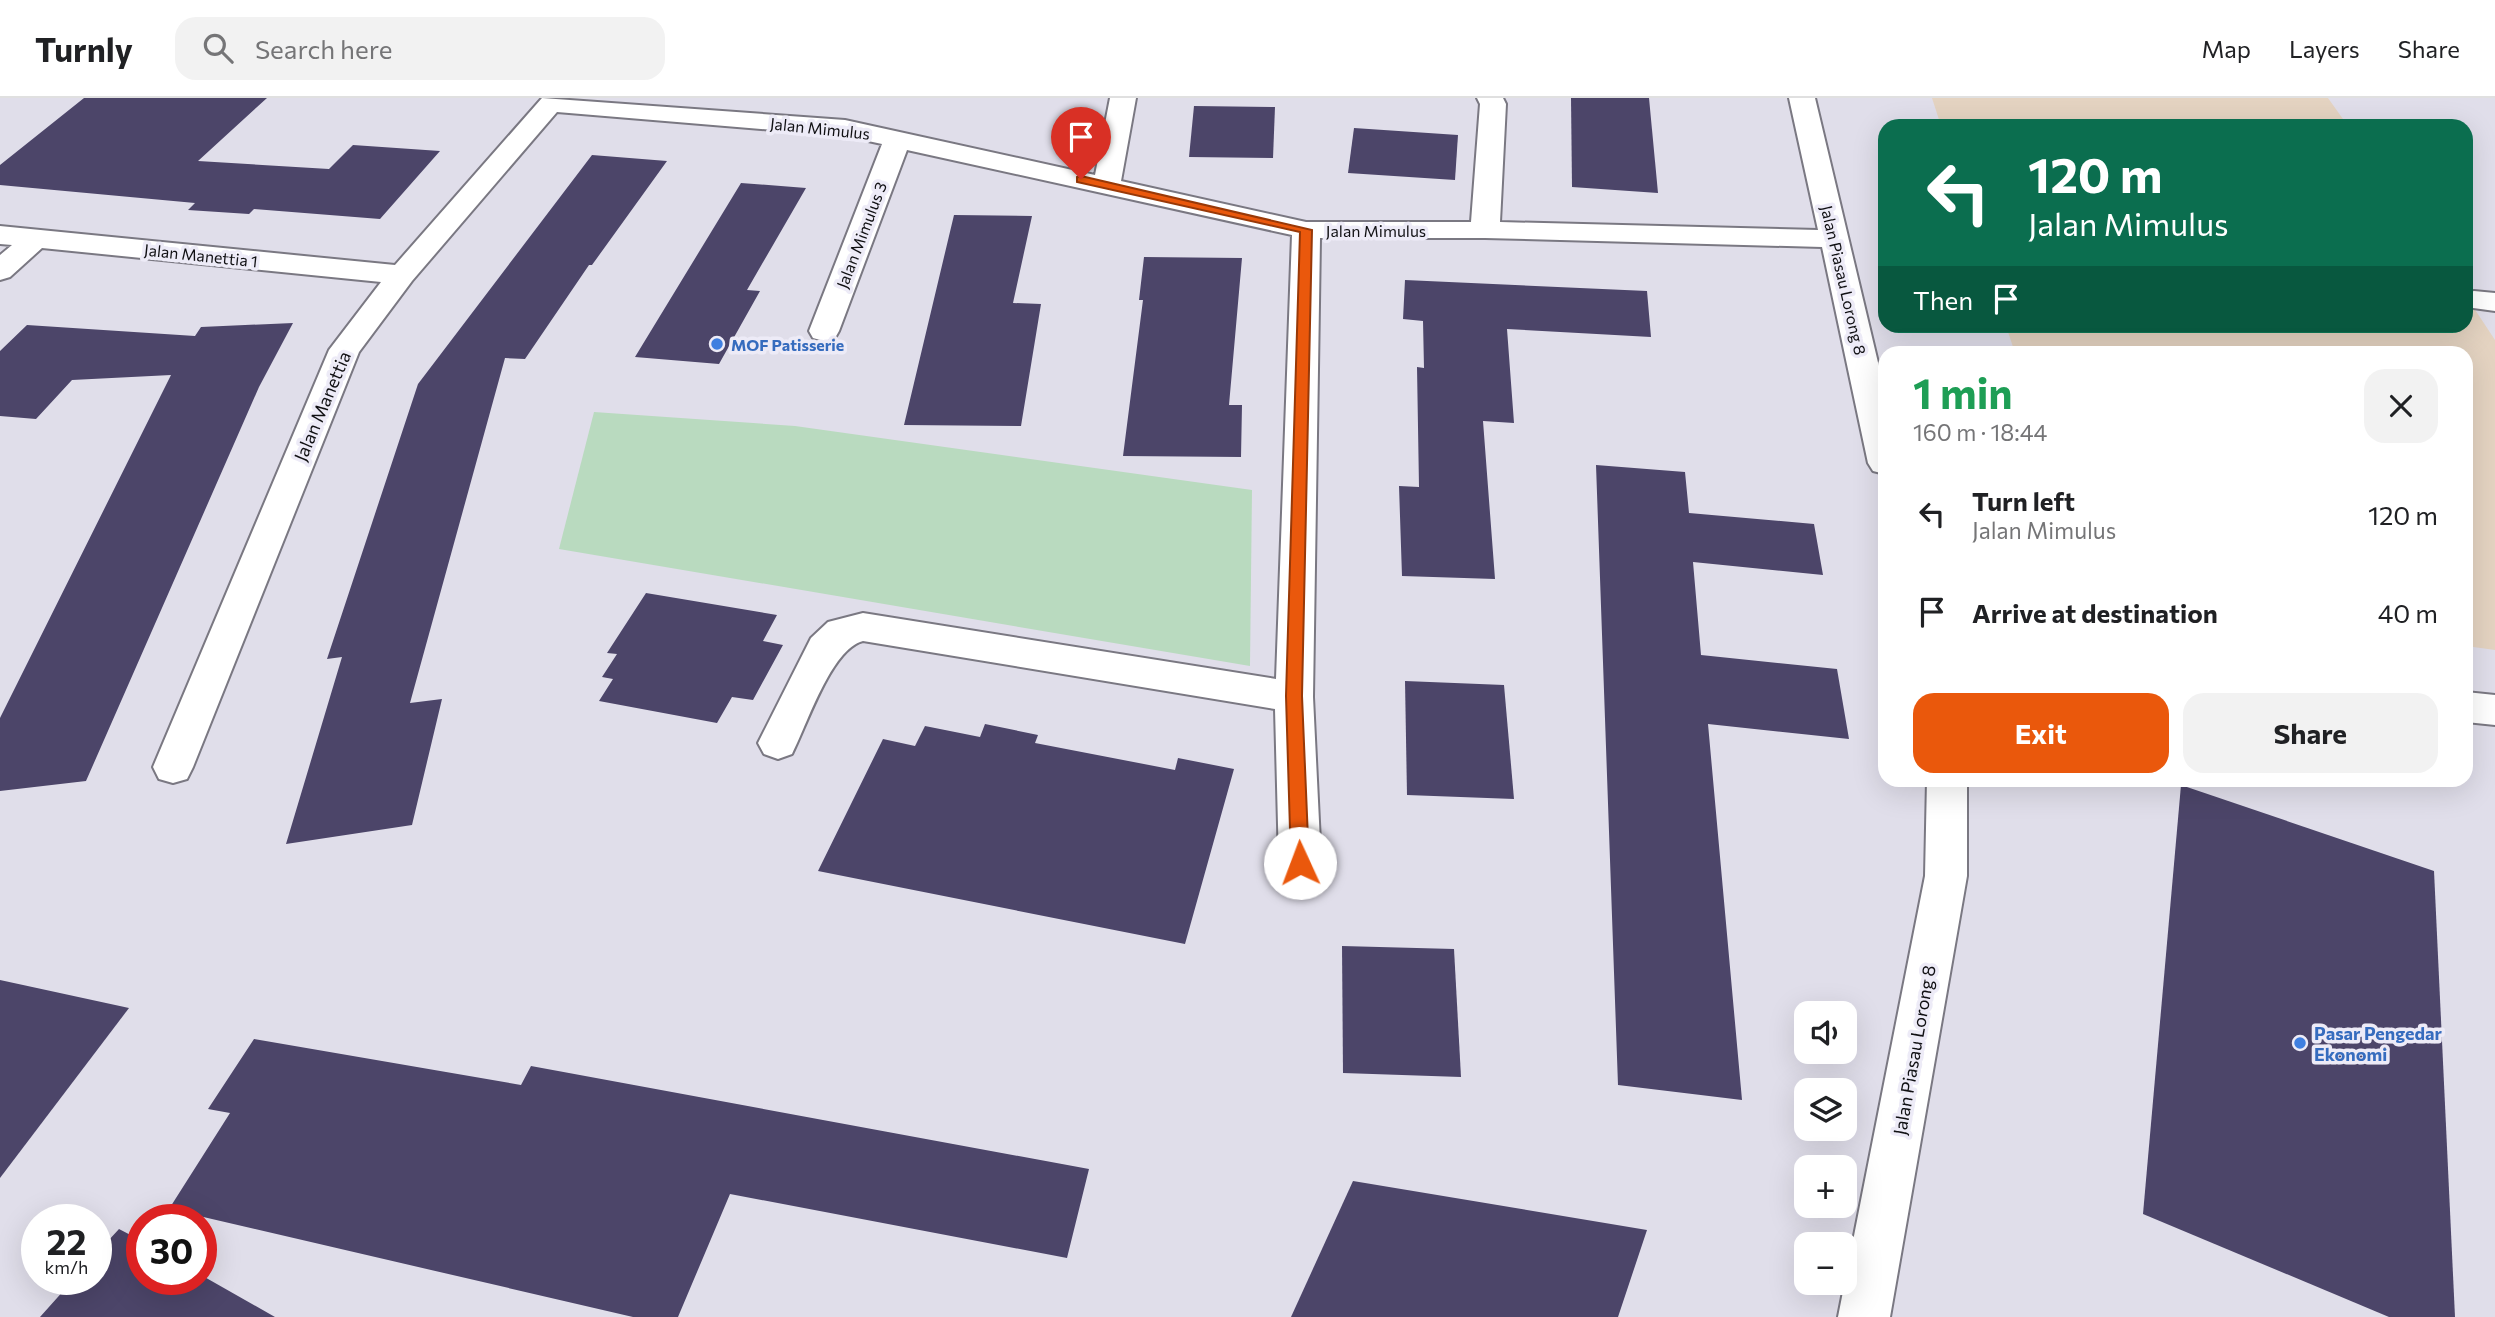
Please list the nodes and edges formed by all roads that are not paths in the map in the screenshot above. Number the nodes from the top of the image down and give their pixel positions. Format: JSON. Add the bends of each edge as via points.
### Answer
{"nodes":[{"id":1,"x":1123,"y":98,"type":"edge"},
{"id":2,"x":1490,"y":98,"type":"edge"},
{"id":3,"x":1802,"y":98,"type":"edge"},
{"id":4,"x":554,"y":101,"type":"edge"},
{"id":5,"x":898,"y":138,"type":"junction"},
{"id":6,"x":1107,"y":185,"type":"junction"},
{"id":7,"x":1306,"y":230,"type":"junction"},
{"id":8,"x":1485,"y":230,"type":"junction"},
{"id":9,"x":0,"y":235,"type":"edge"},
{"id":10,"x":35,"y":239,"type":"junction"},
{"id":11,"x":1836,"y":239,"type":"junction"},
{"id":12,"x":0,"y":271,"type":"edge"},
{"id":13,"x":402,"y":275,"type":"junction"},
{"id":14,"x":824,"y":331,"type":"dead end"},
{"id":15,"x":1878,"y":431,"type":"edge"},
{"id":16,"x":1294,"y":696,"type":"junction"},
{"id":17,"x":2473,"y":708,"type":"edge"},
{"id":18,"x":2495,"y":710,"type":"edge"},
{"id":19,"x":778,"y":743,"type":"dead end"},
{"id":20,"x":173,"y":767,"type":"dead end"},
{"id":21,"x":1947,"y":787,"type":"edge"},
{"id":22,"x":1300,"y":863,"type":"dead end"},
{"id":23,"x":1864,"y":1317,"type":"edge"}],
"edges":[{"from":1,"to":6,"type":"street"},
{"from":2,"to":8,"type":"street"},
{"from":3,"to":11,"type":"street","name":"Jalan Piasau Lorong 8"},
{"from":4,"to":5,"type":"street","name":"Jalan Mimulus","via":[[845,128]]},
{"from":4,"to":13,"type":"street","name":"Jalan Manettia"},
{"from":5,"to":6,"type":"street","name":"Jalan Mimulus"},
{"from":5,"to":14,"type":"street","name":"Jalan Mimulus 3"},
{"from":6,"to":7,"type":"street","name":"Jalan Mimulus"},
{"from":7,"to":8,"type":"street","name":"Jalan Mimulus"},
{"from":7,"to":16,"type":"street"},
{"from":8,"to":11,"type":"street","name":"Jalan Mimulus"},
{"from":9,"to":10,"type":"street","name":"Jalan Manettia 1"},
{"from":10,"to":12,"type":"street"},
{"from":10,"to":13,"type":"street","name":"Jalan Manettia 1"},
{"from":11,"to":15,"type":"street","name":"Jalan Piasau Lorong 8"},
{"from":13,"to":20,"type":"street","name":"Jalan Manettia","via":[[344,350]]},
{"from":16,"to":19,"type":"street","via":[[863,627],[841,632],[824,648]]},
{"from":16,"to":22,"type":"street"},
{"from":17,"to":18,"type":"street"},
{"from":21,"to":23,"type":"street","name":"Jalan Piasau Lorong 8","via":[[1946,876]]}]}
